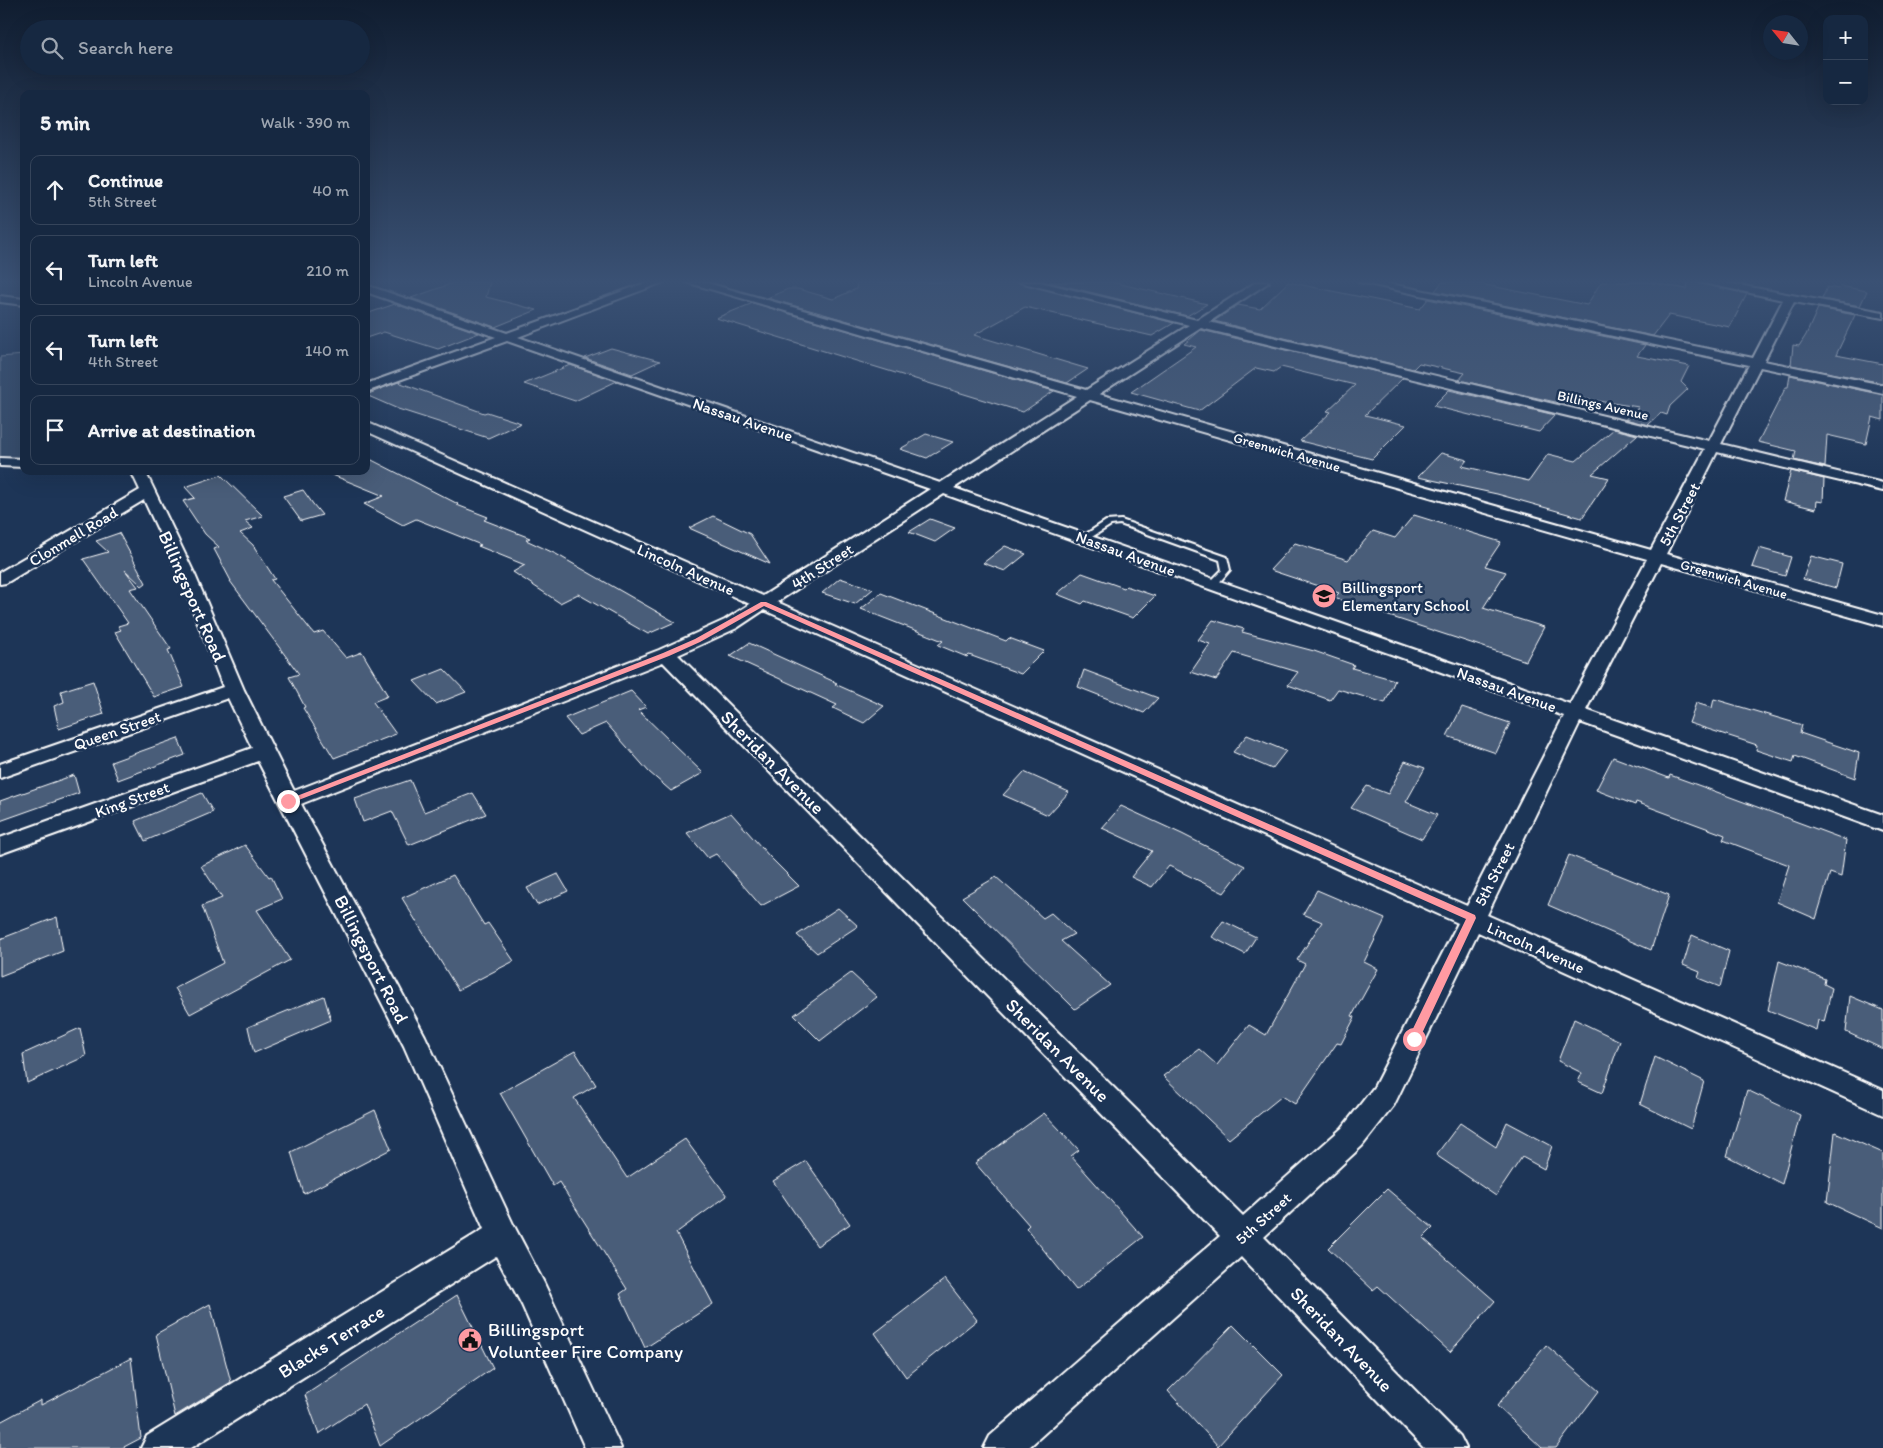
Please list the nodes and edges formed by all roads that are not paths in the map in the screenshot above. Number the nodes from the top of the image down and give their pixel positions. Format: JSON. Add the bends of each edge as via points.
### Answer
{"nodes":[{"id":1,"x":473,"y":350,"type":"edge"},
{"id":2,"x":544,"y":350,"type":"edge"},
{"id":3,"x":928,"y":350,"type":"edge"},
{"id":4,"x":1159,"y":350,"type":"edge"},
{"id":5,"x":1306,"y":350,"type":"edge"},
{"id":6,"x":1690,"y":350,"type":"edge"},
{"id":7,"x":1762,"y":350,"type":"edge"},
{"id":8,"x":1755,"y":363,"type":"junction"},
{"id":9,"x":370,"y":387,"type":"edge"},
{"id":10,"x":1883,"y":389,"type":"edge"},
{"id":11,"x":1088,"y":395,"type":"junction"},
{"id":12,"x":370,"y":428,"type":"edge"},
{"id":13,"x":1714,"y":447,"type":"junction"},
{"id":14,"x":0,"y":462,"type":"edge"},
{"id":15,"x":20,"y":463,"type":"edge"},
{"id":16,"x":142,"y":482,"type":"edge"},
{"id":17,"x":1883,"y":487,"type":"edge"},
{"id":18,"x":942,"y":489,"type":"junction"},
{"id":19,"x":1084,"y":538,"type":"junction"},
{"id":20,"x":1656,"y":556,"type":"junction"},
{"id":21,"x":0,"y":579,"type":"edge"},
{"id":22,"x":1213,"y":584,"type":"junction"},
{"id":23,"x":764,"y":604,"type":"junction"},
{"id":24,"x":1883,"y":621,"type":"edge"},
{"id":25,"x":666,"y":654,"type":"junction"},
{"id":26,"x":234,"y":690,"type":"junction"},
{"id":27,"x":1575,"y":714,"type":"junction"},
{"id":28,"x":265,"y":751,"type":"junction"},
{"id":29,"x":0,"y":771,"type":"edge"},
{"id":30,"x":288,"y":801,"type":"junction"},
{"id":31,"x":1883,"y":823,"type":"edge"},
{"id":32,"x":0,"y":846,"type":"edge"},
{"id":33,"x":1472,"y":918,"type":"junction"},
{"id":34,"x":1883,"y":1104,"type":"edge"},
{"id":35,"x":502,"y":1235,"type":"junction"},
{"id":36,"x":1243,"y":1236,"type":"junction"},
{"id":37,"x":159,"y":1448,"type":"edge"},
{"id":38,"x":603,"y":1448,"type":"edge"},
{"id":39,"x":1002,"y":1448,"type":"edge"},
{"id":40,"x":1448,"y":1448,"type":"edge"}],
"edges":[{"from":1,"to":9,"type":"street"},
{"from":2,"to":18,"type":"street","name":"Nassau Avenue"},
{"from":3,"to":11,"type":"street","name":"Greenwich Avenue"},
{"from":4,"to":11,"type":"street","name":"4th Street"},
{"from":5,"to":13,"type":"street","name":"Billings Avenue"},
{"from":6,"to":8,"type":"street"},
{"from":7,"to":8,"type":"street","name":"5th Street"},
{"from":8,"to":10,"type":"street"},
{"from":8,"to":13,"type":"street","name":"5th Street"},
{"from":11,"to":18,"type":"street","name":"4th Street"},
{"from":11,"to":20,"type":"street","name":"Greenwich Avenue"},
{"from":12,"to":23,"type":"street","name":"Lincoln Avenue"},
{"from":13,"to":17,"type":"street","name":"Billings Avenue"},
{"from":13,"to":20,"type":"street","name":"5th Street"},
{"from":14,"to":15,"type":"street"},
{"from":16,"to":21,"type":"street","name":"Clonmell Road"},
{"from":16,"to":26,"type":"street","name":"Billingsport Road","via":[[187,575]]},
{"from":18,"to":19,"type":"street","name":"Nassau Avenue"},
{"from":18,"to":23,"type":"street","name":"4th Street"},
{"from":19,"to":22,"type":"street","name":"Nassau Avenue"},
{"from":19,"to":22,"type":"lane","via":[[1109,523],[1121,522],[1209,552],[1224,558],[1226,570]]},
{"from":20,"to":24,"type":"street","name":"Greenwich Avenue"},
{"from":20,"to":27,"type":"street","name":"5th Street"},
{"from":22,"to":27,"type":"street","name":"Nassau Avenue"},
{"from":23,"to":25,"type":"street","name":"4th Street","via":[[697,641]]},
{"from":23,"to":33,"type":"street","name":"Lincoln Avenue"},
{"from":25,"to":30,"type":"street","name":"4th Street"},
{"from":25,"to":36,"type":"street","name":"Sheridan Avenue"},
{"from":26,"to":28,"type":"street","name":"Billingsport Road"},
{"from":26,"to":29,"type":"street","name":"Queen Street"},
{"from":27,"to":31,"type":"street","name":"Nassau Avenue"},
{"from":27,"to":33,"type":"street","name":"5th Street"},
{"from":28,"to":30,"type":"street","name":"Billingsport Road"},
{"from":28,"to":32,"type":"street","name":"King Street"},
{"from":30,"to":35,"type":"street","name":"Billingsport Road","via":[[416,1044]]},
{"from":33,"to":34,"type":"street","name":"Lincoln Avenue"},
{"from":33,"to":36,"type":"street","name":"5th Street","via":[[1384,1096],[1352,1137]]},
{"from":35,"to":37,"type":"street","name":"Blacks Terrace"},
{"from":35,"to":38,"type":"street","name":"Billingsport Road","via":[[533,1294]]},
{"from":36,"to":39,"type":"street","name":"5th Street"},
{"from":36,"to":40,"type":"street","name":"Sheridan Avenue"}]}
